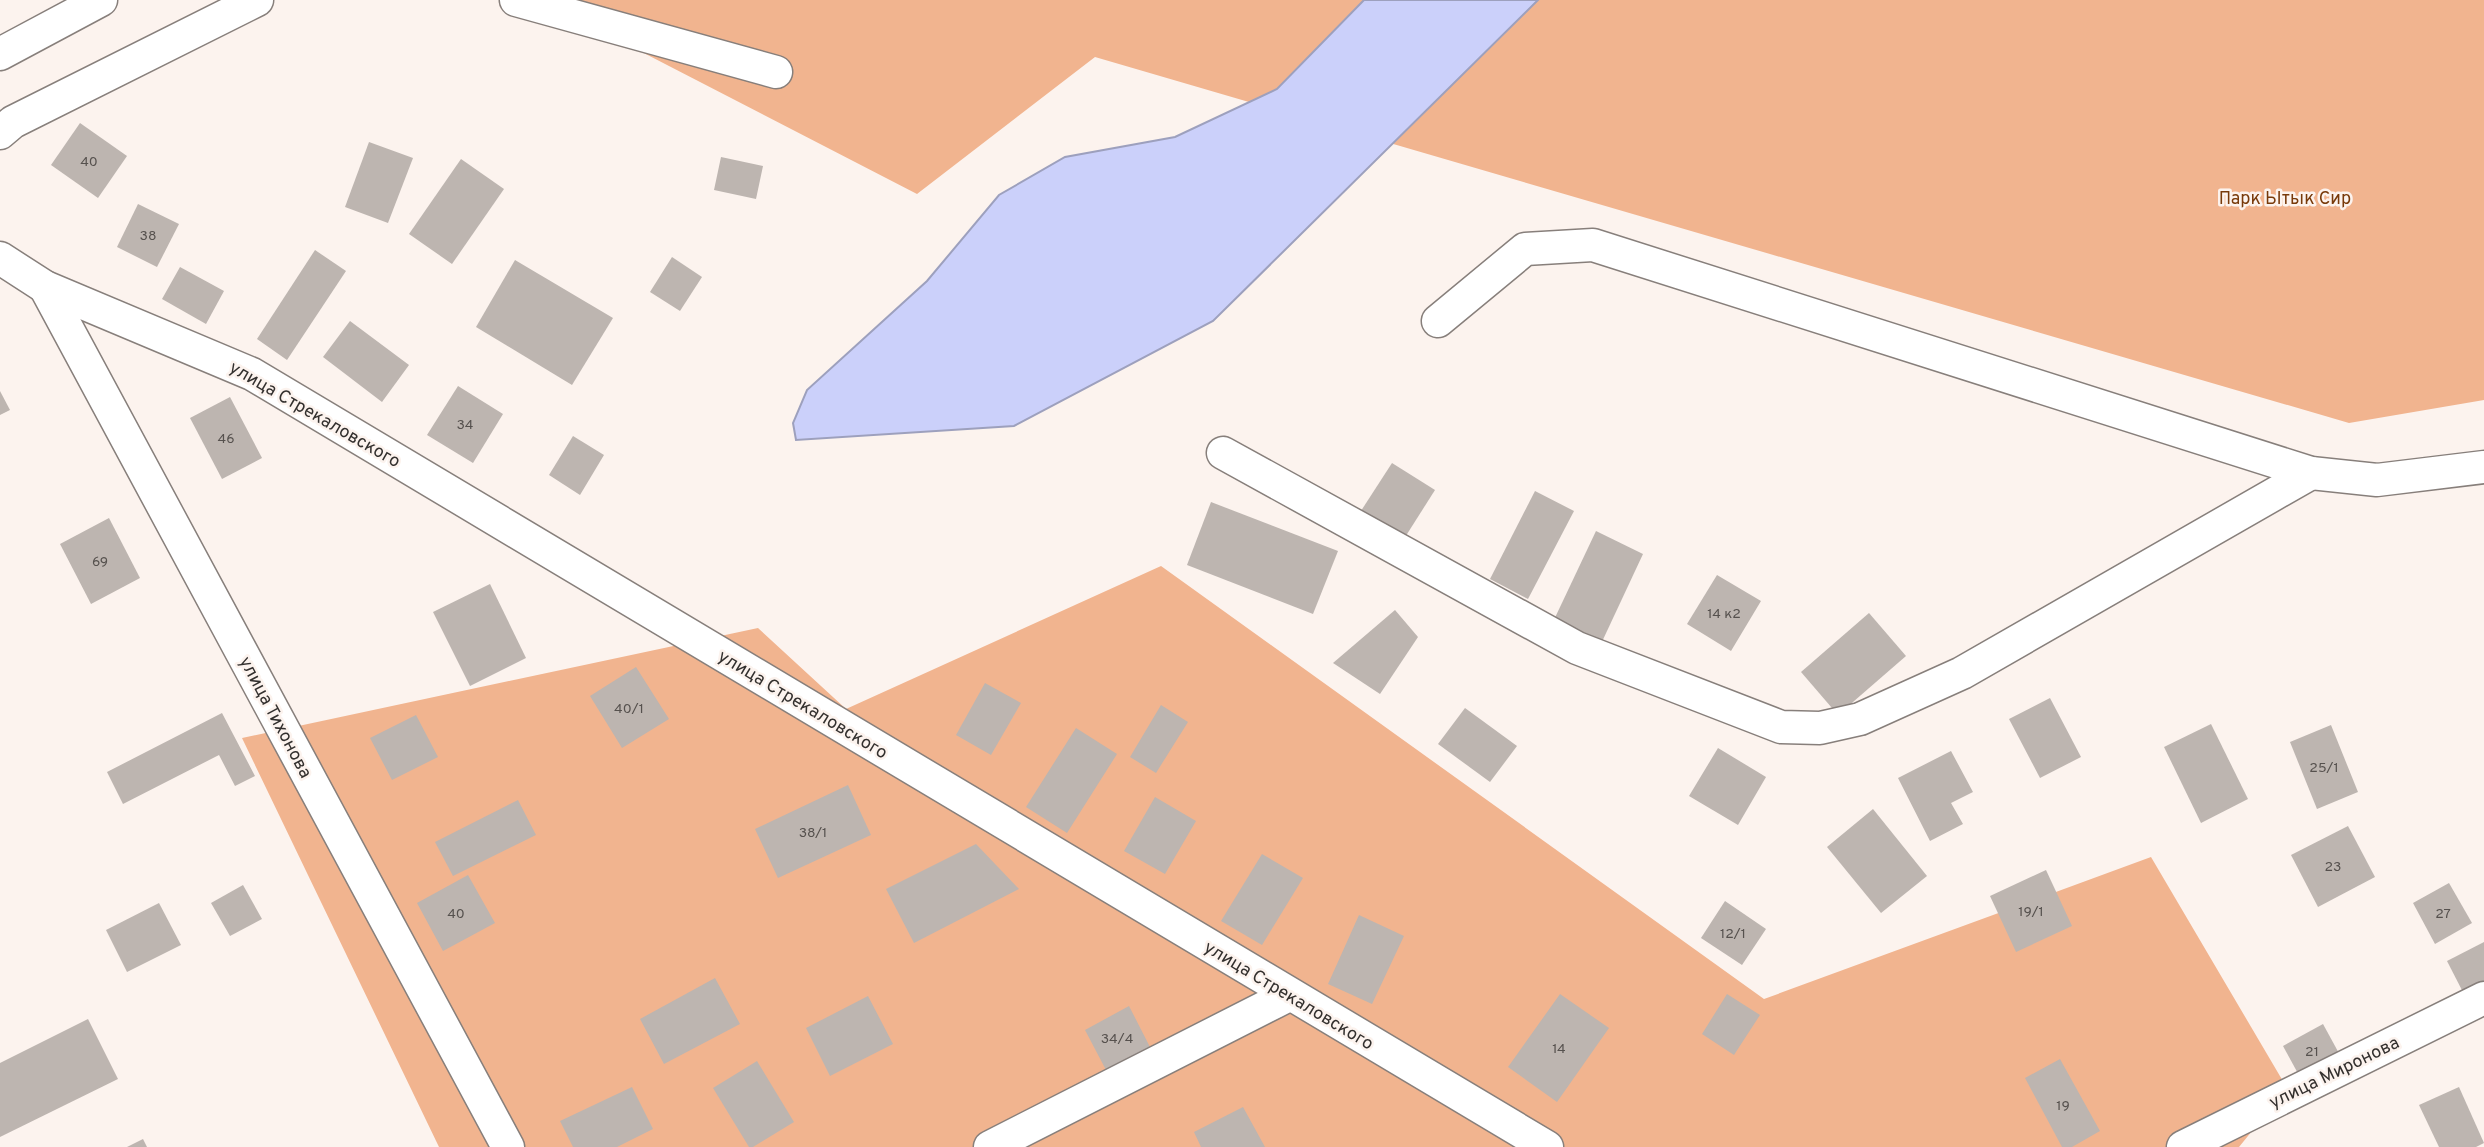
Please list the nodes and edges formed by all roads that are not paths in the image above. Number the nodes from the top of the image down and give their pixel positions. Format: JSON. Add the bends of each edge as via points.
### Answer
{"nodes":[{"id":1,"x":101,"y":0,"type":"edge"},
{"id":2,"x":257,"y":0,"type":"edge"},
{"id":3,"x":516,"y":0,"type":"edge"},
{"id":4,"x":0,"y":54,"type":"edge"},
{"id":5,"x":776,"y":72,"type":"dead end"},
{"id":6,"x":0,"y":133,"type":"edge"},
{"id":7,"x":0,"y":258,"type":"edge"},
{"id":8,"x":45,"y":287,"type":"junction"},
{"id":9,"x":1438,"y":321,"type":"dead end"},
{"id":10,"x":1223,"y":453,"type":"dead end"},
{"id":11,"x":2484,"y":467,"type":"edge"},
{"id":12,"x":2311,"y":473,"type":"junction"},
{"id":13,"x":1289,"y":995,"type":"junction"},
{"id":14,"x":2484,"y":998,"type":"edge"},
{"id":15,"x":508,"y":1147,"type":"edge"},
{"id":16,"x":990,"y":1147,"type":"edge"},
{"id":17,"x":1547,"y":1147,"type":"edge"},
{"id":18,"x":2183,"y":1147,"type":"edge"}],
"edges":[{"from":1,"to":4,"type":"street"},
{"from":2,"to":6,"type":"street","via":[[13,122]]},
{"from":3,"to":5,"type":"street"},
{"from":7,"to":8,"type":"street","name":"улица Стрекаловского"},
{"from":8,"to":13,"type":"street","name":"улица Стрекаловского","via":[[252,374]]},
{"from":8,"to":15,"type":"street","name":"улица Тихонова"},
{"from":9,"to":12,"type":"street","via":[[1525,249],[1593,245]]},
{"from":10,"to":12,"type":"street","via":[[1577,648],[1781,727],[1820,728],[1860,719],[1962,673]]},
{"from":11,"to":12,"type":"street","via":[[2377,480]]},
{"from":13,"to":16,"type":"street"},
{"from":13,"to":17,"type":"street","name":"улица Стрекаловского"},
{"from":14,"to":18,"type":"street","name":"улица Миронова"}]}
